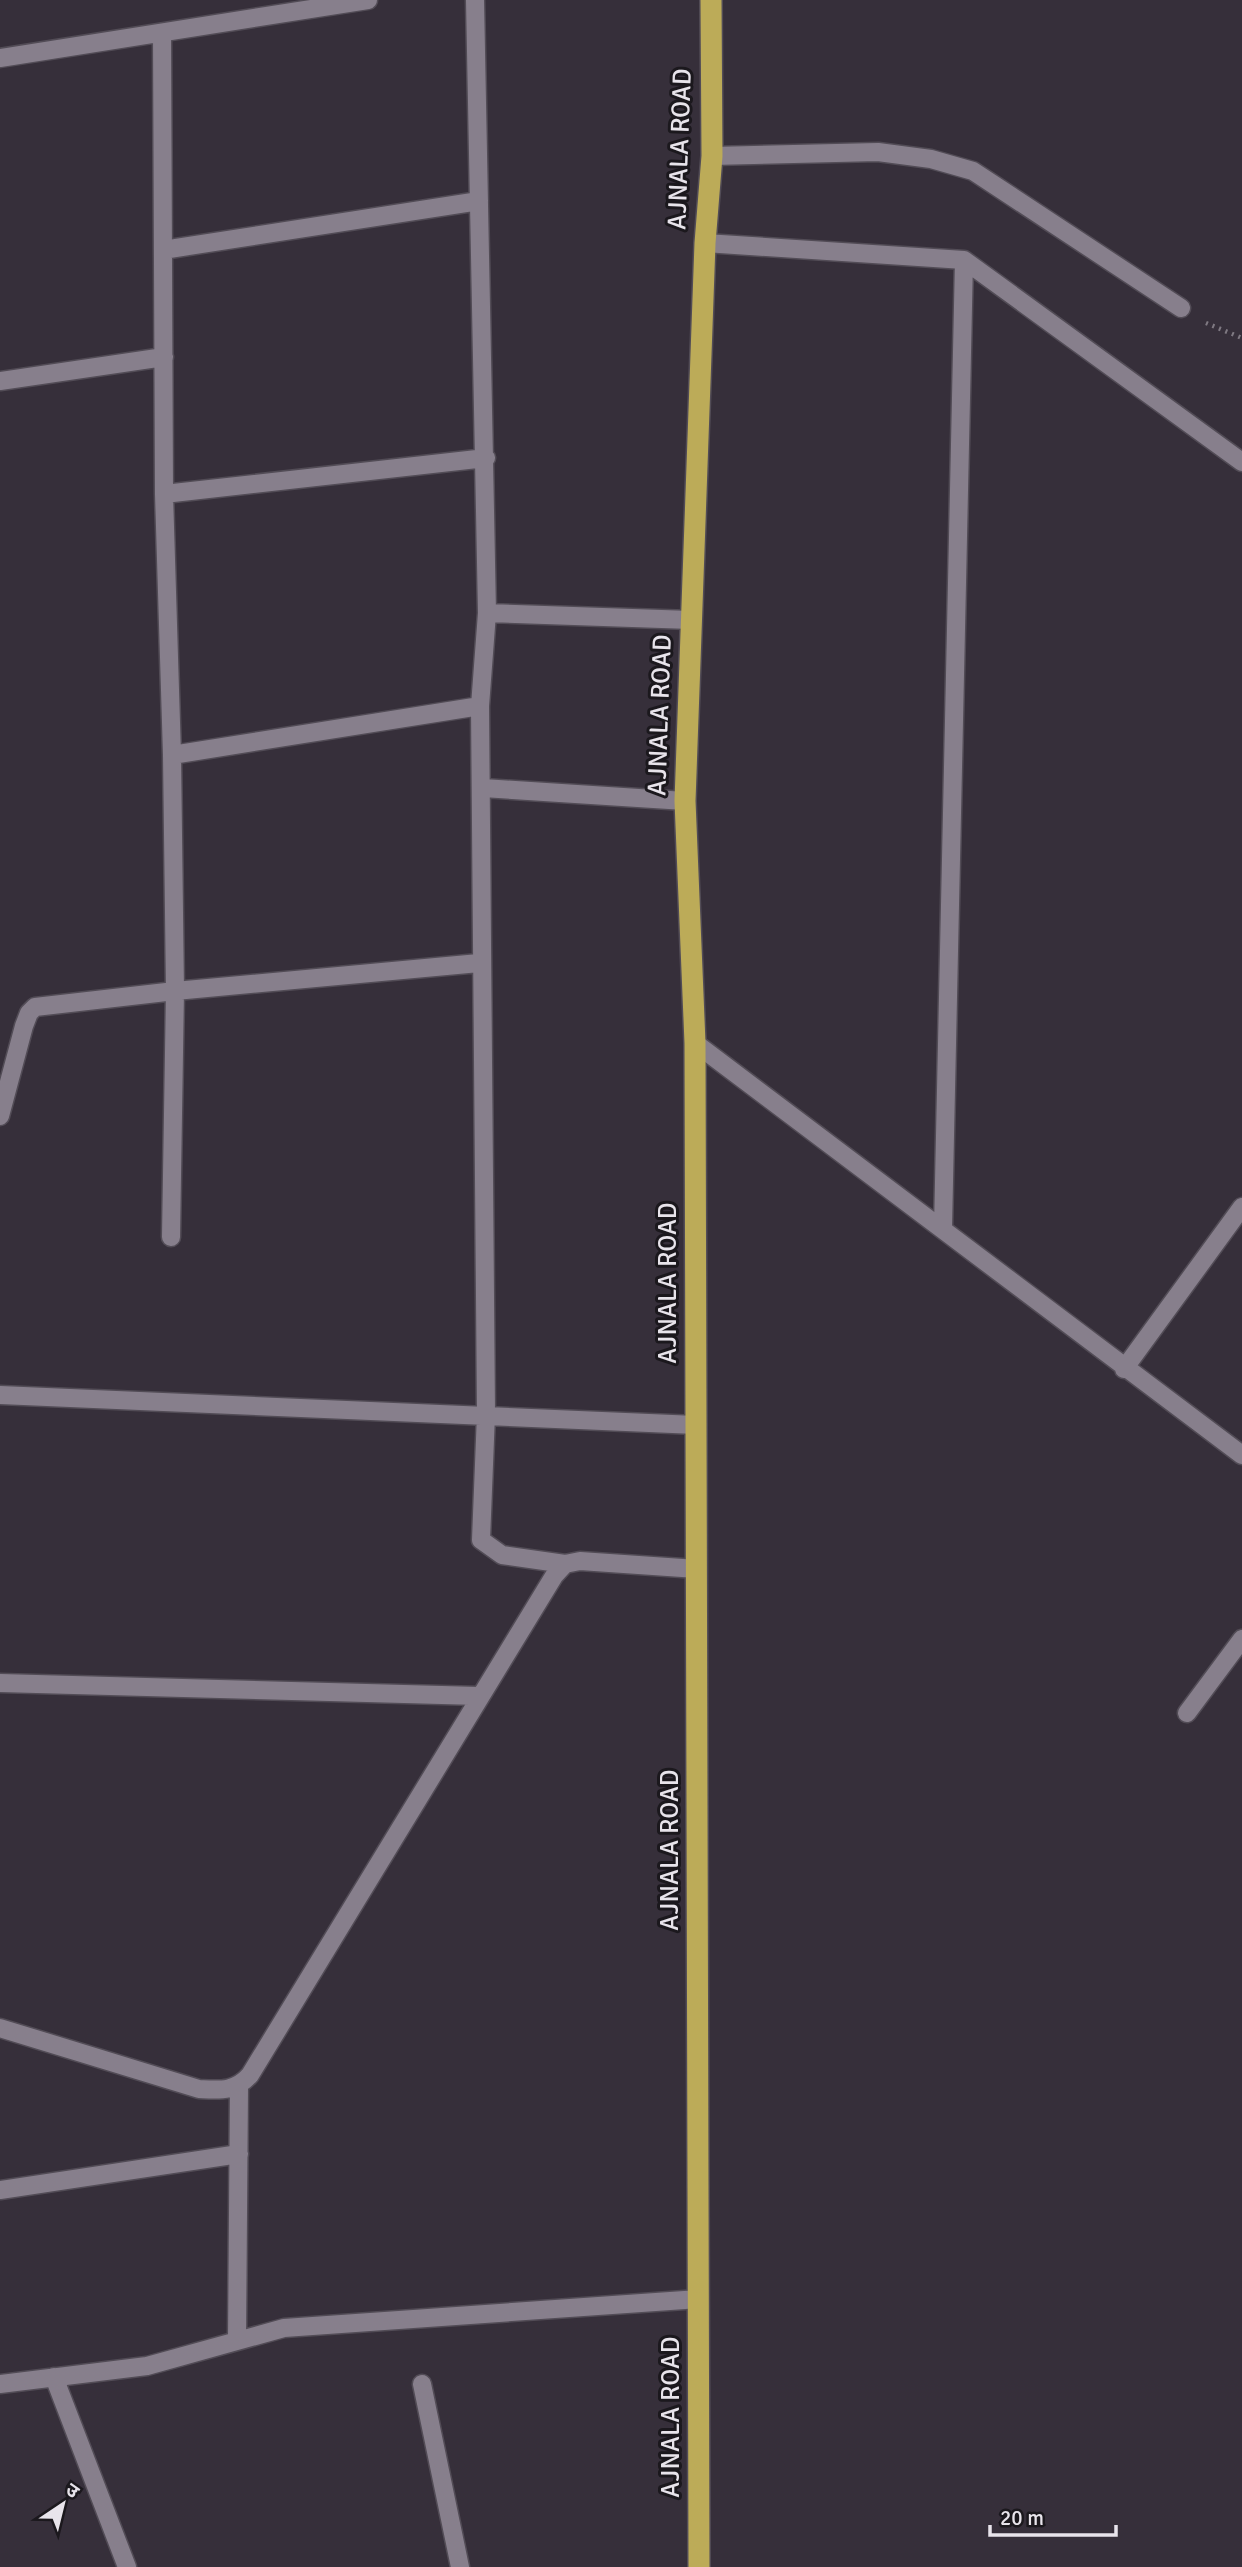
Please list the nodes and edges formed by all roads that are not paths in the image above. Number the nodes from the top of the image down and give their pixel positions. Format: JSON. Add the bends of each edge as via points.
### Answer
{"nodes":[{"id":1,"x":368,"y":0,"type":"edge"},
{"id":2,"x":475,"y":0,"type":"edge"},
{"id":3,"x":711,"y":0,"type":"edge"},
{"id":4,"x":162,"y":33,"type":"junction"},
{"id":5,"x":0,"y":58,"type":"edge"},
{"id":6,"x":712,"y":156,"type":"junction"},
{"id":7,"x":480,"y":201,"type":"junction"},
{"id":8,"x":705,"y":243,"type":"junction"},
{"id":9,"x":163,"y":250,"type":"junction"},
{"id":10,"x":964,"y":260,"type":"junction"},
{"id":11,"x":1181,"y":308,"type":"road end"},
{"id":12,"x":164,"y":357,"type":"junction"},
{"id":13,"x":0,"y":381,"type":"edge"},
{"id":14,"x":486,"y":458,"type":"junction"},
{"id":15,"x":1242,"y":462,"type":"edge"},
{"id":16,"x":164,"y":494,"type":"junction"},
{"id":17,"x":487,"y":613,"type":"junction"},
{"id":18,"x":691,"y":620,"type":"junction"},
{"id":19,"x":480,"y":706,"type":"junction"},
{"id":20,"x":172,"y":755,"type":"junction"},
{"id":21,"x":482,"y":788,"type":"junction"},
{"id":22,"x":685,"y":801,"type":"junction"},
{"id":23,"x":479,"y":963,"type":"junction"},
{"id":24,"x":175,"y":990,"type":"junction"},
{"id":25,"x":695,"y":1043,"type":"junction"},
{"id":26,"x":0,"y":1116,"type":"edge"},
{"id":27,"x":1242,"y":1207,"type":"edge"},
{"id":28,"x":943,"y":1228,"type":"junction"},
{"id":29,"x":171,"y":1237,"type":"dead end"},
{"id":30,"x":1124,"y":1369,"type":"junction"},
{"id":31,"x":0,"y":1395,"type":"edge"},
{"id":32,"x":486,"y":1414,"type":"junction"},
{"id":33,"x":696,"y":1424,"type":"junction"},
{"id":34,"x":1242,"y":1455,"type":"edge"},
{"id":35,"x":565,"y":1564,"type":"junction"},
{"id":36,"x":697,"y":1569,"type":"junction"},
{"id":37,"x":1242,"y":1639,"type":"edge"},
{"id":38,"x":0,"y":1683,"type":"edge"},
{"id":39,"x":479,"y":1696,"type":"junction"},
{"id":40,"x":1187,"y":1713,"type":"dead end"},
{"id":41,"x":0,"y":2028,"type":"edge"},
{"id":42,"x":239,"y":2087,"type":"junction"},
{"id":43,"x":239,"y":2154,"type":"junction"},
{"id":44,"x":0,"y":2190,"type":"edge"},
{"id":45,"x":699,"y":2299,"type":"junction"},
{"id":46,"x":237,"y":2339,"type":"junction"},
{"id":47,"x":54,"y":2377,"type":"junction"},
{"id":48,"x":0,"y":2384,"type":"edge"},
{"id":49,"x":422,"y":2385,"type":"dead end"},
{"id":50,"x":127,"y":2567,"type":"edge"},
{"id":51,"x":460,"y":2567,"type":"edge"},
{"id":52,"x":699,"y":2567,"type":"edge"}],
"edges":[{"from":1,"to":4,"type":"street"},
{"from":2,"to":7,"type":"street"},
{"from":3,"to":6,"type":"highway","name":"AJNALA ROAD"},
{"from":4,"to":5,"type":"street"},
{"from":4,"to":9,"type":"street"},
{"from":6,"to":8,"type":"highway","name":"AJNALA ROAD"},
{"from":6,"to":11,"type":"street","via":[[878,152],[932,159],[973,171]]},
{"from":7,"to":9,"type":"street"},
{"from":7,"to":14,"type":"street"},
{"from":8,"to":10,"type":"street"},
{"from":8,"to":18,"type":"highway","name":"AJNALA ROAD"},
{"from":9,"to":12,"type":"street"},
{"from":10,"to":15,"type":"street"},
{"from":10,"to":28,"type":"street"},
{"from":12,"to":13,"type":"street"},
{"from":12,"to":16,"type":"street"},
{"from":14,"to":16,"type":"street"},
{"from":14,"to":17,"type":"street"},
{"from":16,"to":20,"type":"street"},
{"from":17,"to":18,"type":"street"},
{"from":17,"to":19,"type":"street"},
{"from":18,"to":22,"type":"highway","name":"AJNALA ROAD"},
{"from":19,"to":20,"type":"street"},
{"from":19,"to":21,"type":"street"},
{"from":20,"to":24,"type":"street"},
{"from":21,"to":22,"type":"street"},
{"from":21,"to":23,"type":"street"},
{"from":22,"to":25,"type":"highway","name":"AJNALA ROAD"},
{"from":23,"to":24,"type":"street"},
{"from":23,"to":32,"type":"street"},
{"from":24,"to":26,"type":"street","via":[[36,1007],[24,1026]]},
{"from":24,"to":29,"type":"street"},
{"from":25,"to":28,"type":"street"},
{"from":25,"to":33,"type":"highway","name":"AJNALA ROAD"},
{"from":27,"to":30,"type":"street"},
{"from":28,"to":30,"type":"street"},
{"from":30,"to":34,"type":"street"},
{"from":31,"to":32,"type":"street"},
{"from":32,"to":33,"type":"street"},
{"from":32,"to":35,"type":"street","via":[[481,1540],[502,1555]]},
{"from":33,"to":36,"type":"highway","name":"AJNALA ROAD"},
{"from":35,"to":36,"type":"street"},
{"from":35,"to":39,"type":"street"},
{"from":36,"to":45,"type":"highway","name":"AJNALA ROAD"},
{"from":37,"to":40,"type":"street"},
{"from":38,"to":39,"type":"street"},
{"from":39,"to":42,"type":"street"},
{"from":41,"to":42,"type":"street","via":[[199,2089]]},
{"from":42,"to":43,"type":"street"},
{"from":43,"to":44,"type":"street"},
{"from":43,"to":46,"type":"street"},
{"from":45,"to":46,"type":"street","via":[[284,2328]]},
{"from":45,"to":52,"type":"highway","name":"AJNALA ROAD"},
{"from":46,"to":47,"type":"street","via":[[178,2359]]},
{"from":47,"to":48,"type":"street"},
{"from":47,"to":50,"type":"street"},
{"from":49,"to":51,"type":"street"}]}
